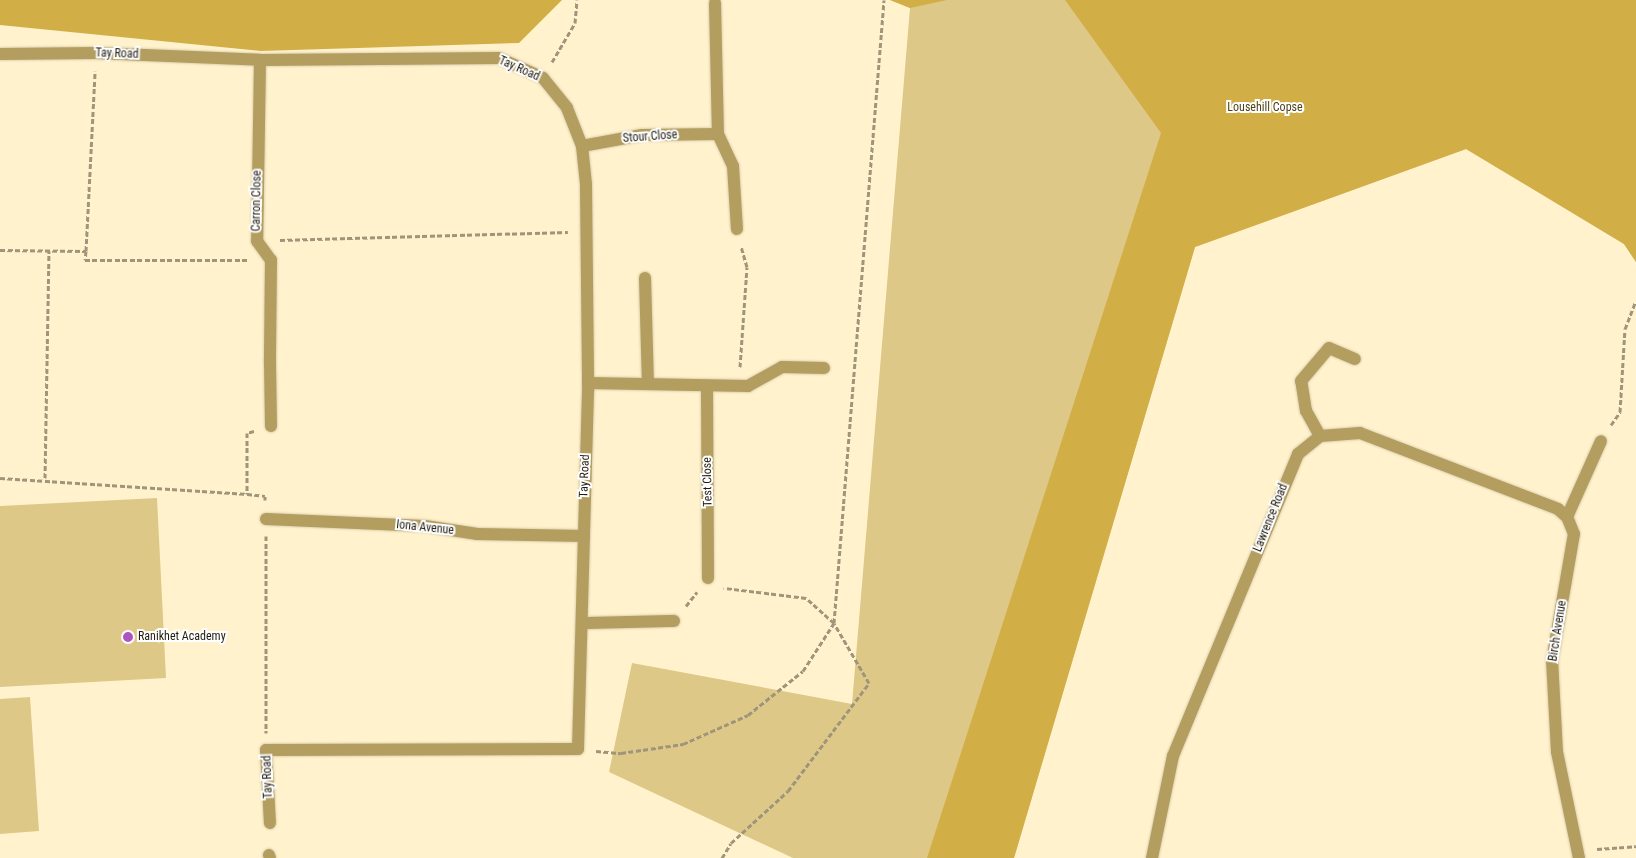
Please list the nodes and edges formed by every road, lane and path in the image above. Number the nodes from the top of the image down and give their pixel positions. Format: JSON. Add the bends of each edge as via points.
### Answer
{"nodes":[{"id":1,"x":577,"y":0,"type":"edge"},
{"id":2,"x":884,"y":0,"type":"edge"},
{"id":3,"x":715,"y":4,"type":"dead end"},
{"id":4,"x":96,"y":53,"type":"junction"},
{"id":5,"x":0,"y":54,"type":"edge"},
{"id":6,"x":260,"y":60,"type":"junction"},
{"id":7,"x":543,"y":78,"type":"junction"},
{"id":8,"x":718,"y":134,"type":"junction"},
{"id":9,"x":582,"y":146,"type":"junction"},
{"id":10,"x":737,"y":229,"type":"joint"},
{"id":11,"x":586,"y":231,"type":"junction"},
{"id":12,"x":256,"y":241,"type":"junction"},
{"id":13,"x":0,"y":250,"type":"edge"},
{"id":14,"x":86,"y":250,"type":"junction"},
{"id":15,"x":49,"y":251,"type":"junction"},
{"id":16,"x":271,"y":260,"type":"junction"},
{"id":17,"x":645,"y":278,"type":"dead end"},
{"id":18,"x":1636,"y":300,"type":"edge"},
{"id":19,"x":1356,"y":358,"type":"dead end"},
{"id":20,"x":824,"y":368,"type":"dead end"},
{"id":21,"x":588,"y":383,"type":"junction"},
{"id":22,"x":648,"y":384,"type":"junction"},
{"id":23,"x":707,"y":386,"type":"junction"},
{"id":24,"x":739,"y":386,"type":"junction"},
{"id":25,"x":272,"y":426,"type":"joint"},
{"id":26,"x":1320,"y":436,"type":"junction"},
{"id":27,"x":1601,"y":441,"type":"joint"},
{"id":28,"x":0,"y":478,"type":"edge"},
{"id":29,"x":45,"y":478,"type":"junction"},
{"id":30,"x":247,"y":494,"type":"junction"},
{"id":31,"x":1567,"y":517,"type":"junction"},
{"id":32,"x":266,"y":519,"type":"junction"},
{"id":33,"x":584,"y":536,"type":"junction"},
{"id":34,"x":708,"y":578,"type":"junction"},
{"id":35,"x":674,"y":620,"type":"joint"},
{"id":36,"x":583,"y":623,"type":"junction"},
{"id":37,"x":834,"y":623,"type":"junction"},
{"id":38,"x":578,"y":749,"type":"junction"},
{"id":39,"x":266,"y":750,"type":"junction"},
{"id":40,"x":270,"y":822,"type":"dead end"},
{"id":41,"x":1636,"y":846,"type":"edge"},
{"id":42,"x":1577,"y":854,"type":"edge"},
{"id":43,"x":722,"y":858,"type":"edge"},
{"id":44,"x":1152,"y":858,"type":"edge"}],
"edges":[{"from":1,"to":7,"type":"path","via":[[575,23]]},
{"from":2,"to":37,"type":"path"},
{"from":3,"to":8,"type":"street"},
{"from":4,"to":5,"type":"street","name":"Tay Road"},
{"from":4,"to":6,"type":"street","name":"Tay Road"},
{"from":4,"to":14,"type":"path"},
{"from":6,"to":7,"type":"street","name":"Tay Road","via":[[499,58]]},
{"from":6,"to":12,"type":"street","name":"Carron Close"},
{"from":7,"to":9,"type":"street","name":"Tay Road","via":[[567,108]]},
{"from":8,"to":9,"type":"street","name":"Stour Close","via":[[642,135]]},
{"from":8,"to":10,"type":"street","via":[[733,166]]},
{"from":9,"to":11,"type":"street","name":"Tay Road"},
{"from":10,"to":24,"type":"path","via":[[747,267]]},
{"from":11,"to":12,"type":"path"},
{"from":11,"to":21,"type":"street","name":"Tay Road"},
{"from":12,"to":16,"type":"street","name":"Carron Close"},
{"from":13,"to":15,"type":"path"},
{"from":14,"to":15,"type":"path"},
{"from":14,"to":16,"type":"path","via":[[85,260]]},
{"from":15,"to":29,"type":"path"},
{"from":16,"to":25,"type":"street"},
{"from":17,"to":22,"type":"street"},
{"from":18,"to":27,"type":"path","via":[[1625,329],[1620,412]]},
{"from":19,"to":26,"type":"street","via":[[1329,348],[1301,381],[1306,411]]},
{"from":20,"to":24,"type":"street","via":[[782,367],[748,386]]},
{"from":21,"to":22,"type":"street"},
{"from":21,"to":33,"type":"street","name":"Tay Road"},
{"from":22,"to":23,"type":"street"},
{"from":23,"to":24,"type":"street"},
{"from":23,"to":34,"type":"street","name":"Test Close"},
{"from":25,"to":30,"type":"path","via":[[247,432]]},
{"from":26,"to":31,"type":"street","via":[[1360,433],[1558,509]]},
{"from":26,"to":44,"type":"street","name":"Lawrence Road","via":[[1298,454],[1173,756]]},
{"from":27,"to":31,"type":"street"},
{"from":28,"to":29,"type":"path"},
{"from":29,"to":30,"type":"path"},
{"from":30,"to":32,"type":"path","via":[[265,496]]},
{"from":31,"to":42,"type":"street","name":"Birch Avenue","via":[[1574,534],[1552,661],[1557,752]]},
{"from":32,"to":33,"type":"street","name":"Iona Avenue","via":[[425,526],[477,534]]},
{"from":32,"to":39,"type":"path"},
{"from":33,"to":36,"type":"street","name":"Tay Road"},
{"from":34,"to":35,"type":"path"},
{"from":34,"to":37,"type":"path","via":[[727,590],[806,598]]},
{"from":35,"to":36,"type":"street"},
{"from":36,"to":38,"type":"street","name":"Tay Road"},
{"from":37,"to":38,"type":"path","via":[[803,671],[748,716],[683,744],[621,753]]},
{"from":37,"to":43,"type":"path","via":[[869,683],[788,791],[731,843]]},
{"from":38,"to":39,"type":"street","name":"Tay Road"},
{"from":39,"to":40,"type":"street","name":"Tay Road"},
{"from":41,"to":42,"type":"path"}]}
